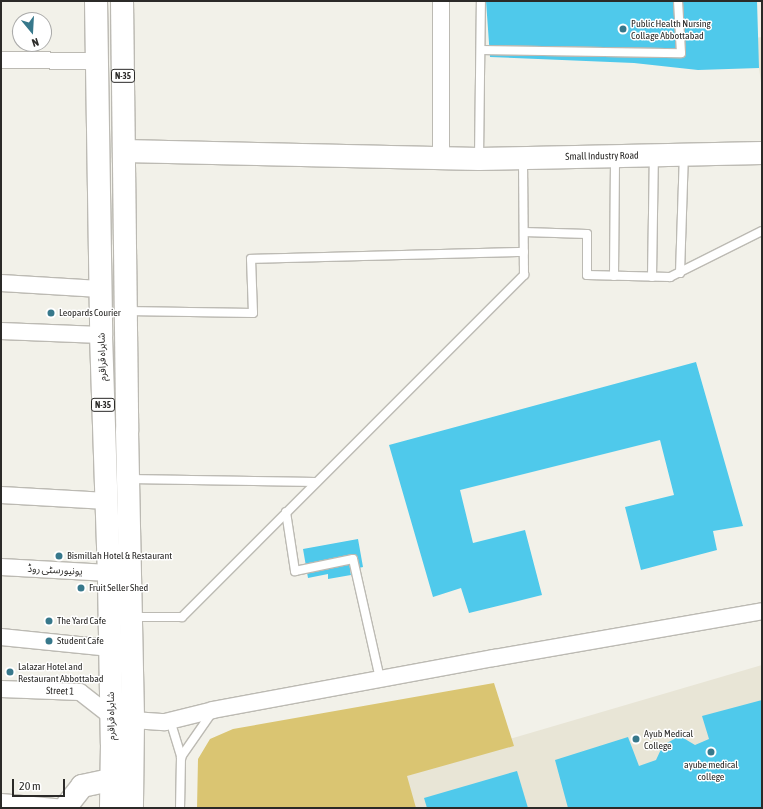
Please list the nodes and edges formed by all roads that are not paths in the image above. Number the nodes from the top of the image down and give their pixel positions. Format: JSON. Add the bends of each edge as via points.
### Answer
{"nodes":[{"id":1,"x":96,"y":1,"type":"edge"},
{"id":2,"x":122,"y":1,"type":"edge"},
{"id":3,"x":441,"y":1,"type":"edge"},
{"id":4,"x":481,"y":1,"type":"edge"},
{"id":5,"x":678,"y":1,"type":"edge"},
{"id":6,"x":480,"y":50,"type":"junction"},
{"id":7,"x":1,"y":60,"type":"edge"},
{"id":8,"x":97,"y":61,"type":"junction"},
{"id":9,"x":98,"y":150,"type":"junction"},
{"id":10,"x":124,"y":150,"type":"junction"},
{"id":11,"x":762,"y":153,"type":"edge"},
{"id":12,"x":654,"y":155,"type":"junction"},
{"id":13,"x":684,"y":155,"type":"junction"},
{"id":14,"x":615,"y":156,"type":"junction"},
{"id":15,"x":441,"y":157,"type":"junction"},
{"id":16,"x":523,"y":158,"type":"junction"},
{"id":17,"x":479,"y":159,"type":"junction"},
{"id":18,"x":762,"y":231,"type":"edge"},
{"id":19,"x":524,"y":232,"type":"junction"},
{"id":20,"x":524,"y":252,"type":"junction"},
{"id":21,"x":680,"y":273,"type":"junction"},
{"id":22,"x":614,"y":276,"type":"junction"},
{"id":23,"x":652,"y":277,"type":"junction"},
{"id":24,"x":1,"y":283,"type":"edge"},
{"id":25,"x":100,"y":289,"type":"junction"},
{"id":26,"x":126,"y":311,"type":"junction"},
{"id":27,"x":1,"y":330,"type":"edge"},
{"id":28,"x":101,"y":335,"type":"junction"},
{"id":29,"x":128,"y":479,"type":"junction"},
{"id":30,"x":316,"y":482,"type":"junction"},
{"id":31,"x":1,"y":495,"type":"edge"},
{"id":32,"x":107,"y":501,"type":"junction"},
{"id":33,"x":286,"y":512,"type":"junction"},
{"id":34,"x":1,"y":567,"type":"edge"},
{"id":35,"x":109,"y":573,"type":"junction"},
{"id":36,"x":762,"y":611,"type":"edge"},
{"id":37,"x":131,"y":617,"type":"junction"},
{"id":38,"x":1,"y":637,"type":"edge"},
{"id":39,"x":110,"y":648,"type":"junction"},
{"id":40,"x":380,"y":679,"type":"junction"},
{"id":41,"x":1,"y":689,"type":"edge"},
{"id":42,"x":213,"y":710,"type":"junction"},
{"id":43,"x":111,"y":716,"type":"junction"},
{"id":44,"x":133,"y":720,"type":"junction"},
{"id":45,"x":170,"y":720,"type":"junction"},
{"id":46,"x":181,"y":757,"type":"junction"},
{"id":47,"x":111,"y":780,"type":"junction"},
{"id":48,"x":1,"y":802,"type":"edge"},
{"id":49,"x":65,"y":808,"type":"edge"},
{"id":50,"x":111,"y":808,"type":"edge"},
{"id":51,"x":132,"y":808,"type":"edge"},
{"id":52,"x":180,"y":808,"type":"edge"}],
"edges":[{"from":1,"to":8,"type":"main road","name":"شاہراہ قراقرم","number":"N-35"},
{"from":2,"to":10,"type":"main road","number":"N-35"},
{"from":3,"to":15,"type":"street"},
{"from":4,"to":6,"type":"lane"},
{"from":5,"to":6,"type":"lane","via":[[681,53]]},
{"from":6,"to":17,"type":"lane"},
{"from":7,"to":8,"type":"street"},
{"from":8,"to":9,"type":"main road","name":"شاہراہ قراقرم","number":"N-35"},
{"from":9,"to":10,"type":"main road","name":"Small Industry Road"},
{"from":9,"to":25,"type":"main road","name":"شاہراہ قراقرم","number":"N-35"},
{"from":10,"to":15,"type":"main road","name":"Small Industry Road"},
{"from":10,"to":26,"type":"main road","number":"N-35"},
{"from":11,"to":13,"type":"main road","name":"Small Industry Road"},
{"from":12,"to":13,"type":"main road","name":"Small Industry Road"},
{"from":12,"to":14,"type":"main road","name":"Small Industry Road"},
{"from":12,"to":23,"type":"lane"},
{"from":13,"to":21,"type":"lane"},
{"from":14,"to":16,"type":"main road","name":"Small Industry Road"},
{"from":14,"to":22,"type":"lane"},
{"from":15,"to":17,"type":"main road","name":"Small Industry Road"},
{"from":16,"to":17,"type":"main road","name":"Small Industry Road"},
{"from":16,"to":19,"type":"lane"},
{"from":18,"to":21,"type":"lane"},
{"from":19,"to":20,"type":"lane"},
{"from":19,"to":22,"type":"lane","via":[[587,234],[587,275]]},
{"from":20,"to":26,"type":"lane","via":[[251,259],[253,313]]},
{"from":20,"to":30,"type":"lane","via":[[524,275]]},
{"from":21,"to":23,"type":"lane","via":[[670,277]]},
{"from":22,"to":23,"type":"lane"},
{"from":24,"to":25,"type":"street"},
{"from":25,"to":28,"type":"main road","name":"شاہراہ قراقرم","number":"N-35"},
{"from":26,"to":29,"type":"main road","number":"N-35"},
{"from":27,"to":28,"type":"street"},
{"from":28,"to":32,"type":"main road","name":"شاہراہ قراقرم","number":"N-35"},
{"from":29,"to":30,"type":"lane"},
{"from":29,"to":37,"type":"main road","number":"N-35"},
{"from":30,"to":33,"type":"lane"},
{"from":31,"to":32,"type":"street"},
{"from":32,"to":35,"type":"main road","name":"شاہراہ قراقرم","number":"N-35"},
{"from":33,"to":37,"type":"lane","via":[[182,617]]},
{"from":33,"to":40,"type":"lane","via":[[295,571],[353,559]]},
{"from":34,"to":35,"type":"street","name":"یونیورسٹی روڈ"},
{"from":35,"to":39,"type":"main road","name":"شاہراہ قراقرم","number":"N-35"},
{"from":36,"to":40,"type":"street"},
{"from":37,"to":44,"type":"main road","number":"N-35"},
{"from":38,"to":39,"type":"street"},
{"from":39,"to":43,"type":"main road","name":"شاہراہ قراقرم","number":"N-35"},
{"from":40,"to":42,"type":"street"},
{"from":41,"to":43,"type":"street","name":"Street 1","via":[[80,692]]},
{"from":42,"to":45,"type":"street"},
{"from":42,"to":46,"type":"lane"},
{"from":43,"to":47,"type":"main road","name":"شاہراہ قراقرم","number":"N-35"},
{"from":44,"to":45,"type":"street"},
{"from":44,"to":51,"type":"main road","number":"N-35"},
{"from":45,"to":46,"type":"lane"},
{"from":46,"to":52,"type":"lane"},
{"from":47,"to":49,"type":"main road","via":[[82,786]]},
{"from":47,"to":50,"type":"main road","name":"شاہراہ قراقرم","number":"N-35"},
{"from":48,"to":49,"type":"street"}]}
